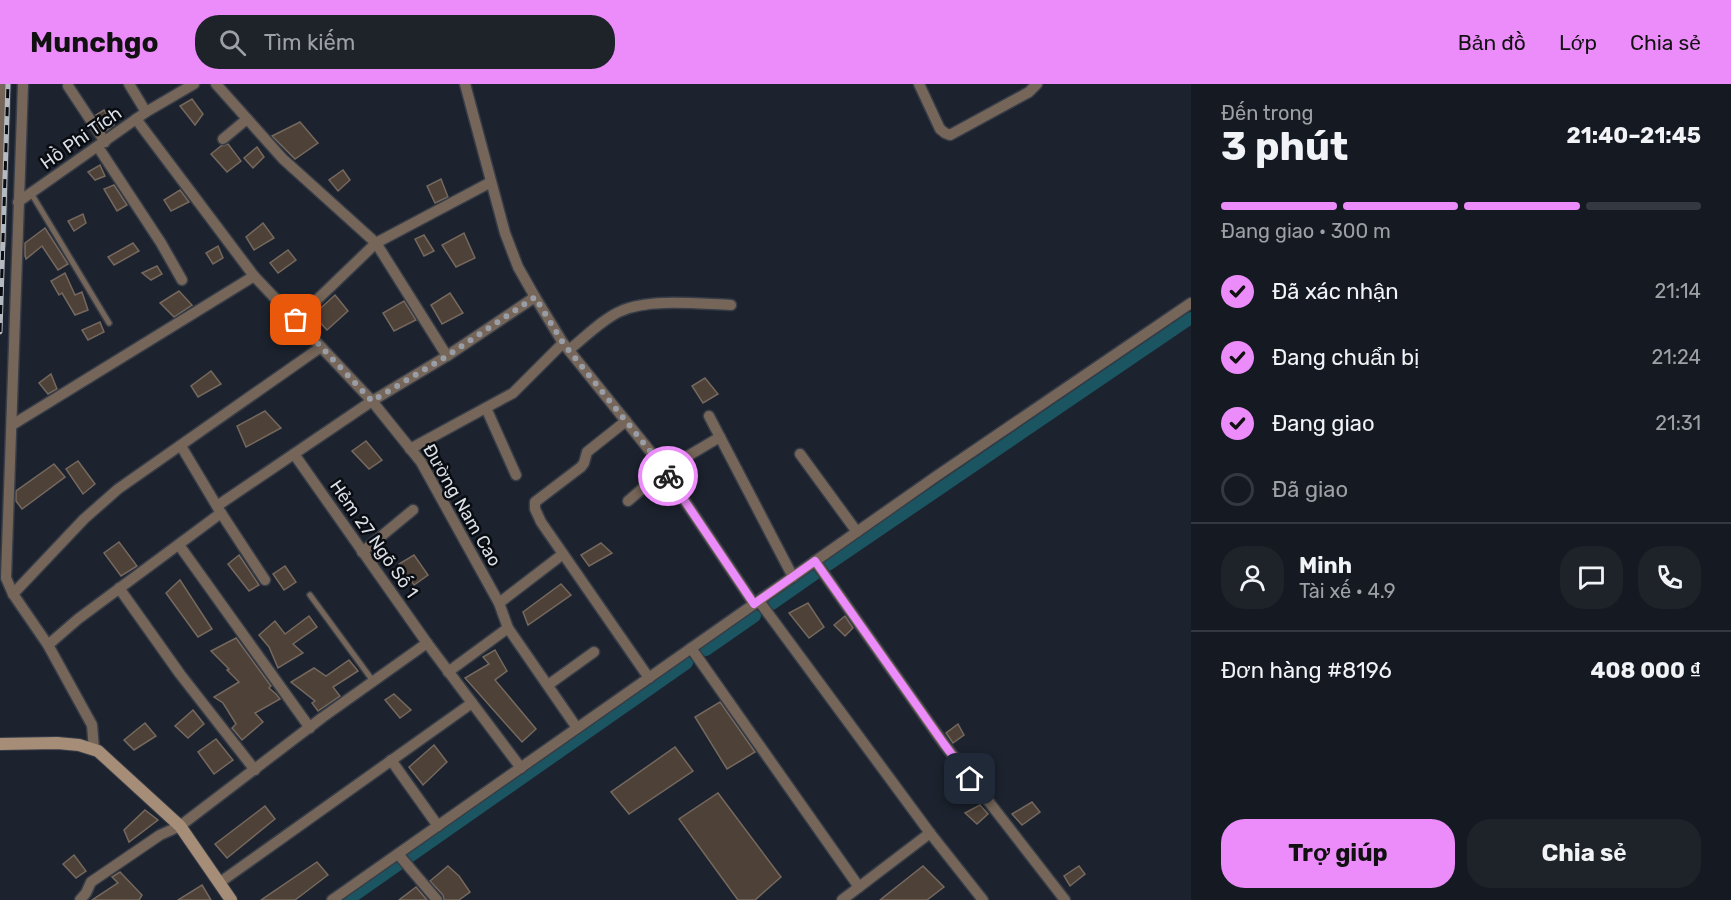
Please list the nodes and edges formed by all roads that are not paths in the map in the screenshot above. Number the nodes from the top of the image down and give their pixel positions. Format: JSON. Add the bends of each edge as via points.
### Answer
{"nodes":[{"id":1,"x":5,"y":84,"type":"edge"},
{"id":2,"x":23,"y":84,"type":"edge"},
{"id":3,"x":129,"y":84,"type":"edge"},
{"id":4,"x":194,"y":84,"type":"edge"},
{"id":5,"x":216,"y":84,"type":"edge"},
{"id":6,"x":465,"y":84,"type":"edge"},
{"id":7,"x":919,"y":84,"type":"edge"},
{"id":8,"x":1037,"y":84,"type":"edge"},
{"id":9,"x":68,"y":86,"type":"dead end"},
{"id":10,"x":146,"y":112,"type":"junction"},
{"id":11,"x":136,"y":118,"type":"junction"},
{"id":12,"x":247,"y":118,"type":"junction"},
{"id":13,"x":223,"y":139,"type":"dead end"},
{"id":14,"x":101,"y":144,"type":"junction"},
{"id":15,"x":491,"y":182,"type":"junction"},
{"id":16,"x":32,"y":193,"type":"junction"},
{"id":17,"x":18,"y":202,"type":"junction"},
{"id":18,"x":0,"y":216,"type":"edge"},
{"id":19,"x":376,"y":243,"type":"junction"},
{"id":20,"x":0,"y":244,"type":"edge"},
{"id":21,"x":254,"y":276,"type":"junction"},
{"id":22,"x":182,"y":280,"type":"dead end"},
{"id":23,"x":535,"y":297,"type":"junction"},
{"id":24,"x":1191,"y":303,"type":"edge"},
{"id":25,"x":731,"y":305,"type":"dead end"},
{"id":26,"x":296,"y":320,"type":"junction"},
{"id":27,"x":109,"y":323,"type":"dead end"},
{"id":28,"x":566,"y":346,"type":"junction"},
{"id":29,"x":321,"y":347,"type":"junction"},
{"id":30,"x":447,"y":356,"type":"junction"},
{"id":31,"x":372,"y":401,"type":"junction"},
{"id":32,"x":486,"y":408,"type":"junction"},
{"id":33,"x":709,"y":416,"type":"dead end"},
{"id":34,"x":626,"y":421,"type":"junction"},
{"id":35,"x":12,"y":425,"type":"junction"},
{"id":36,"x":720,"y":437,"type":"junction"},
{"id":37,"x":181,"y":446,"type":"junction"},
{"id":38,"x":410,"y":448,"type":"junction"},
{"id":39,"x":294,"y":454,"type":"junction"},
{"id":40,"x":800,"y":454,"type":"dead end"},
{"id":41,"x":664,"y":470,"type":"junction"},
{"id":42,"x":516,"y":475,"type":"dead end"},
{"id":43,"x":628,"y":501,"type":"dead end"},
{"id":44,"x":219,"y":509,"type":"junction"},
{"id":45,"x":413,"y":510,"type":"dead end"},
{"id":46,"x":857,"y":532,"type":"junction"},
{"id":47,"x":179,"y":545,"type":"junction"},
{"id":48,"x":362,"y":552,"type":"junction"},
{"id":49,"x":563,"y":554,"type":"junction"},
{"id":50,"x":815,"y":561,"type":"junction"},
{"id":51,"x":793,"y":577,"type":"junction"},
{"id":52,"x":265,"y":580,"type":"dead end"},
{"id":53,"x":119,"y":588,"type":"junction"},
{"id":54,"x":13,"y":594,"type":"junction"},
{"id":55,"x":310,"y":595,"type":"dead end"},
{"id":56,"x":756,"y":602,"type":"junction"},
{"id":57,"x":499,"y":603,"type":"junction"},
{"id":58,"x":508,"y":628,"type":"junction"},
{"id":59,"x":427,"y":643,"type":"junction"},
{"id":60,"x":48,"y":645,"type":"junction"},
{"id":61,"x":691,"y":648,"type":"junction"},
{"id":62,"x":594,"y":652,"type":"dead end"},
{"id":63,"x":448,"y":672,"type":"junction"},
{"id":64,"x":649,"y":678,"type":"junction"},
{"id":65,"x":374,"y":681,"type":"junction"},
{"id":66,"x":548,"y":685,"type":"junction"},
{"id":67,"x":472,"y":703,"type":"junction"},
{"id":68,"x":310,"y":728,"type":"junction"},
{"id":69,"x":577,"y":728,"type":"junction"},
{"id":70,"x":0,"y":744,"type":"edge"},
{"id":71,"x":94,"y":749,"type":"junction"},
{"id":72,"x":391,"y":760,"type":"junction"},
{"id":73,"x":520,"y":768,"type":"junction"},
{"id":74,"x":255,"y":770,"type":"junction"},
{"id":75,"x":180,"y":826,"type":"junction"},
{"id":76,"x":438,"y":826,"type":"junction"},
{"id":77,"x":930,"y":833,"type":"junction"},
{"id":78,"x":398,"y":854,"type":"junction"},
{"id":79,"x":219,"y":882,"type":"junction"},
{"id":80,"x":859,"y":887,"type":"junction"},
{"id":81,"x":80,"y":900,"type":"edge"},
{"id":82,"x":231,"y":900,"type":"edge"},
{"id":83,"x":332,"y":900,"type":"edge"},
{"id":84,"x":437,"y":900,"type":"edge"},
{"id":85,"x":842,"y":900,"type":"edge"},
{"id":86,"x":983,"y":900,"type":"edge"},
{"id":87,"x":1065,"y":900,"type":"edge"}],
"edges":[{"from":1,"to":18,"type":"street"},
{"from":2,"to":17,"type":"street"},
{"from":3,"to":10,"type":"street"},
{"from":4,"to":10,"type":"street","name":"Hồ Phi Tích"},
{"from":5,"to":12,"type":"street"},
{"from":6,"to":15,"type":"street"},
{"from":7,"to":8,"type":"street","via":[[940,129],[950,135]]},
{"from":9,"to":14,"type":"street"},
{"from":10,"to":11,"type":"street","name":"Hồ Phi Tích"},
{"from":11,"to":14,"type":"street","name":"Hồ Phi Tích"},
{"from":11,"to":21,"type":"street","name":"Đường Nam Cao"},
{"from":12,"to":13,"type":"street"},
{"from":12,"to":19,"type":"street","via":[[283,159]]},
{"from":14,"to":16,"type":"street","name":"Hồ Phi Tích"},
{"from":14,"to":22,"type":"street"},
{"from":15,"to":19,"type":"street"},
{"from":15,"to":23,"type":"street","via":[[518,267]]},
{"from":16,"to":17,"type":"street","name":"Hồ Phi Tích"},
{"from":16,"to":27,"type":"lane"},
{"from":17,"to":35,"type":"street"},
{"from":18,"to":20,"type":"street"},
{"from":19,"to":26,"type":"street"},
{"from":19,"to":30,"type":"street"},
{"from":21,"to":26,"type":"street","name":"Đường Nam Cao"},
{"from":21,"to":35,"type":"street"},
{"from":23,"to":28,"type":"street"},
{"from":23,"to":30,"type":"street"},
{"from":24,"to":46,"type":"street"},
{"from":25,"to":28,"type":"street","via":[[665,303],[626,309]]},
{"from":26,"to":29,"type":"street","name":"Đường Nam Cao"},
{"from":28,"to":32,"type":"street","via":[[513,393]]},
{"from":28,"to":34,"type":"street"},
{"from":29,"to":31,"type":"street","name":"Đường Nam Cao"},
{"from":29,"to":37,"type":"street"},
{"from":30,"to":31,"type":"street"},
{"from":31,"to":38,"type":"street","name":"Đường Nam Cao"},
{"from":31,"to":39,"type":"street"},
{"from":32,"to":38,"type":"street"},
{"from":32,"to":42,"type":"street"},
{"from":33,"to":36,"type":"street"},
{"from":34,"to":41,"type":"street"},
{"from":34,"to":49,"type":"street","via":[[586,452],[581,467],[535,502],[541,522]]},
{"from":35,"to":54,"type":"street","via":[[6,570]]},
{"from":36,"to":41,"type":"street"},
{"from":36,"to":51,"type":"street"},
{"from":37,"to":44,"type":"street"},
{"from":37,"to":54,"type":"street","via":[[118,489]]},
{"from":38,"to":57,"type":"street","name":"Đường Nam Cao"},
{"from":39,"to":44,"type":"street"},
{"from":39,"to":48,"type":"street","name":"Hẻm 27 Ngõ Số 1"},
{"from":40,"to":46,"type":"street"},
{"from":41,"to":43,"type":"street"},
{"from":41,"to":56,"type":"street"},
{"from":44,"to":47,"type":"street"},
{"from":44,"to":52,"type":"street"},
{"from":45,"to":48,"type":"street"},
{"from":46,"to":50,"type":"street"},
{"from":47,"to":53,"type":"street"},
{"from":47,"to":68,"type":"street"},
{"from":48,"to":59,"type":"street","name":"Hẻm 27 Ngõ Số 1"},
{"from":49,"to":57,"type":"street"},
{"from":49,"to":64,"type":"street"},
{"from":50,"to":51,"type":"street"},
{"from":50,"to":87,"type":"street","via":[[944,744]]},
{"from":51,"to":56,"type":"street"},
{"from":53,"to":60,"type":"street"},
{"from":53,"to":74,"type":"street"},
{"from":54,"to":60,"type":"street"},
{"from":55,"to":65,"type":"lane"},
{"from":56,"to":61,"type":"street"},
{"from":56,"to":77,"type":"street"},
{"from":57,"to":58,"type":"street","name":"Đường Nam Cao"},
{"from":58,"to":63,"type":"street"},
{"from":58,"to":66,"type":"street","name":"Đường Nam Cao"},
{"from":59,"to":63,"type":"street","name":"Hẻm 27 Ngõ Số 1"},
{"from":59,"to":65,"type":"street"},
{"from":60,"to":71,"type":"street","via":[[92,724]]},
{"from":61,"to":64,"type":"street"},
{"from":61,"to":80,"type":"street"},
{"from":62,"to":66,"type":"street"},
{"from":63,"to":67,"type":"street","name":"Hẻm 27 Ngõ Số 1"},
{"from":64,"to":69,"type":"street"},
{"from":65,"to":68,"type":"street"},
{"from":66,"to":69,"type":"street","name":"Đường Nam Cao"},
{"from":67,"to":72,"type":"street"},
{"from":67,"to":73,"type":"street","name":"Hẻm 27 Ngõ Số 1"},
{"from":68,"to":74,"type":"street"},
{"from":69,"to":73,"type":"street"},
{"from":70,"to":71,"type":"main road","via":[[57,743]]},
{"from":71,"to":75,"type":"main road"},
{"from":72,"to":76,"type":"street"},
{"from":72,"to":79,"type":"street"},
{"from":73,"to":76,"type":"street"},
{"from":74,"to":75,"type":"street"},
{"from":75,"to":79,"type":"main road"},
{"from":75,"to":81,"type":"street","via":[[160,835],[91,882]]},
{"from":76,"to":78,"type":"street"},
{"from":77,"to":80,"type":"street"},
{"from":77,"to":86,"type":"street"},
{"from":78,"to":83,"type":"street"},
{"from":78,"to":84,"type":"street"},
{"from":79,"to":82,"type":"main road"},
{"from":80,"to":85,"type":"street"}]}
